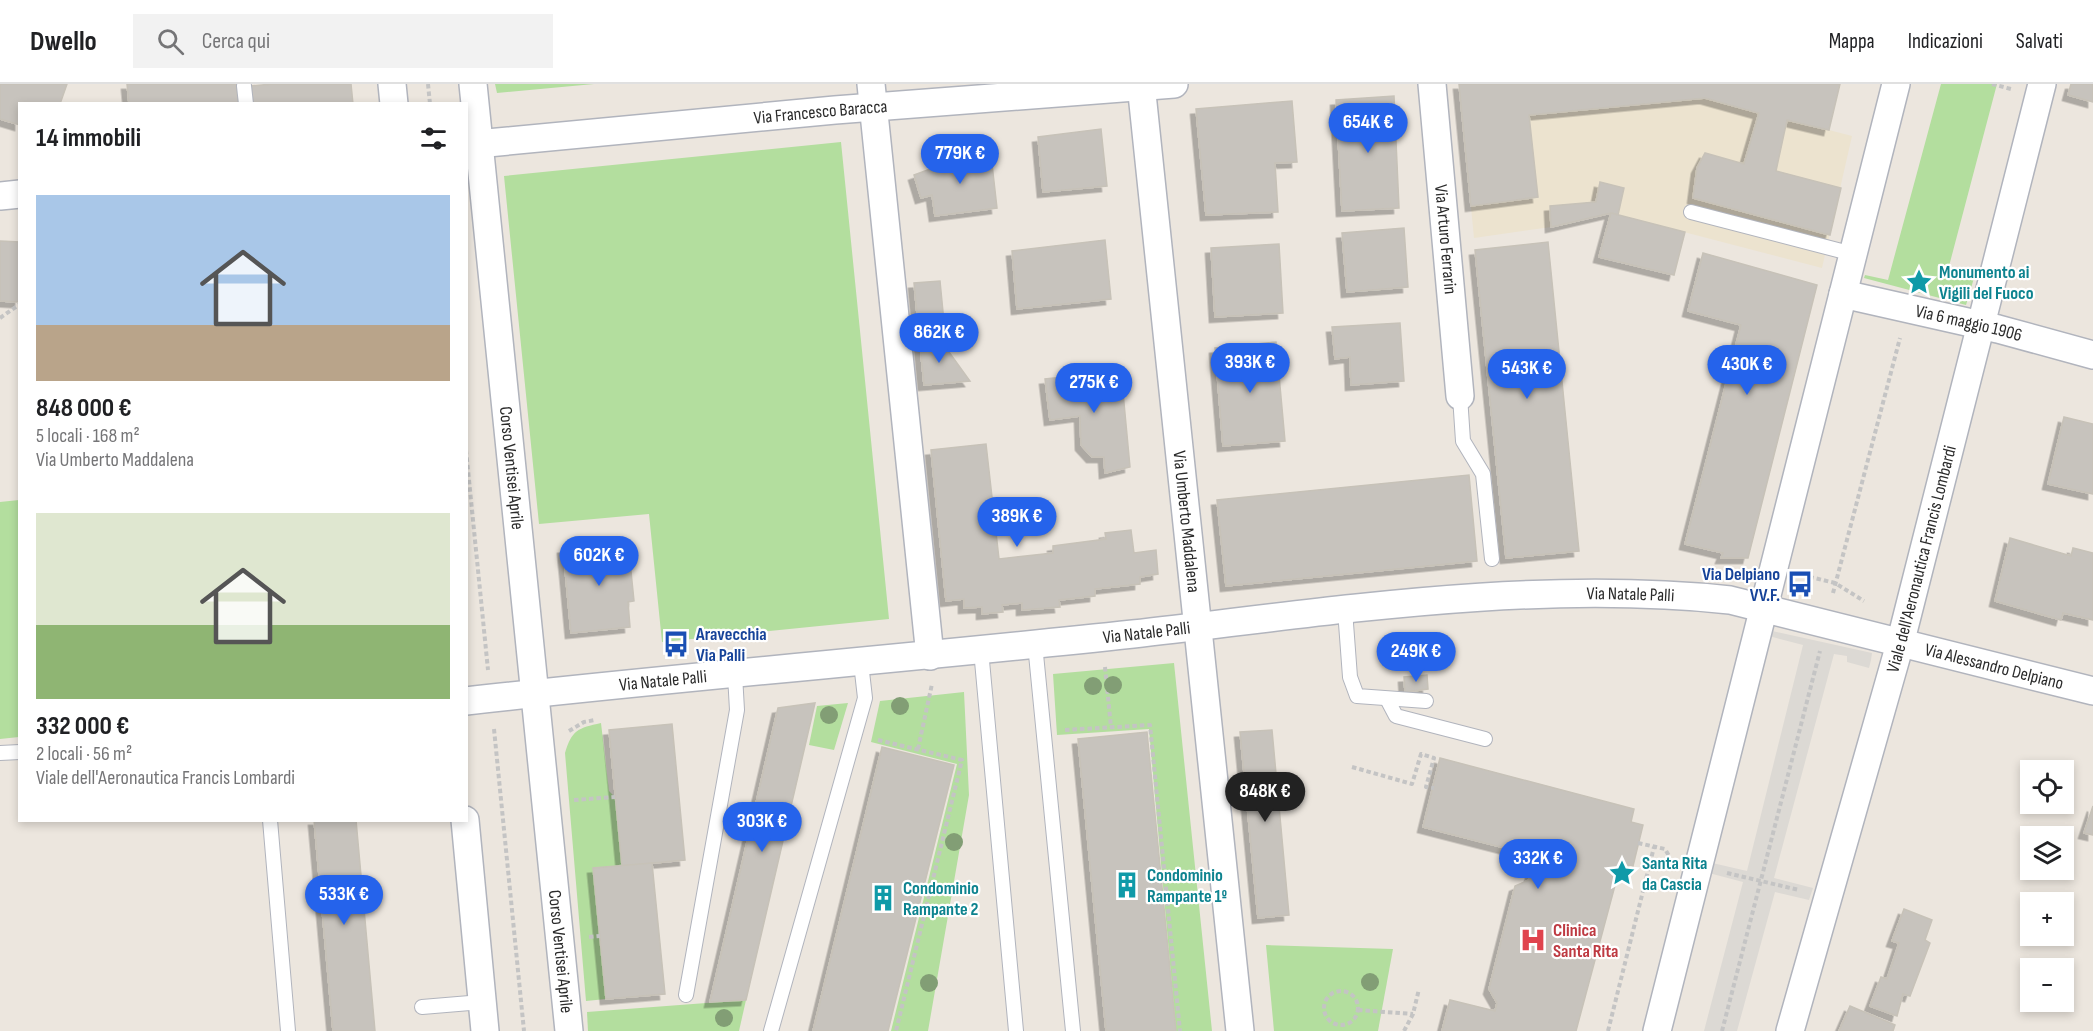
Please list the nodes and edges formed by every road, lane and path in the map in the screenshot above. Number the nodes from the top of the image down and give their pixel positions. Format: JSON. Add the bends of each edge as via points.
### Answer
{"nodes":[{"id":1,"x":392,"y":84,"type":"edge"},
{"id":2,"x":428,"y":84,"type":"edge"},
{"id":3,"x":473,"y":84,"type":"edge"},
{"id":4,"x":1174,"y":84,"type":"edge"},
{"id":5,"x":1432,"y":84,"type":"edge"},
{"id":6,"x":1896,"y":84,"type":"edge"},
{"id":7,"x":2042,"y":84,"type":"edge"},
{"id":8,"x":244,"y":86,"type":"dead end"},
{"id":9,"x":1141,"y":86,"type":"edge"},
{"id":10,"x":872,"y":96,"type":"edge"},
{"id":11,"x":246,"y":102,"type":"edge"},
{"id":12,"x":394,"y":102,"type":"edge"},
{"id":13,"x":430,"y":102,"type":"edge"},
{"id":14,"x":473,"y":144,"type":"edge"},
{"id":15,"x":18,"y":194,"type":"edge"},
{"id":16,"x":0,"y":196,"type":"edge"},
{"id":17,"x":1691,"y":212,"type":"dead end"},
{"id":18,"x":1853,"y":254,"type":"junction"},
{"id":19,"x":1843,"y":294,"type":"junction"},
{"id":20,"x":18,"y":305,"type":"edge"},
{"id":21,"x":0,"y":318,"type":"edge"},
{"id":22,"x":1980,"y":325,"type":"junction"},
{"id":23,"x":1902,"y":327,"type":"dead end"},
{"id":24,"x":2093,"y":355,"type":"edge"},
{"id":25,"x":1460,"y":396,"type":"joint"},
{"id":26,"x":468,"y":469,"type":"edge"},
{"id":27,"x":1492,"y":559,"type":"dead end"},
{"id":28,"x":1794,"y":573,"type":"dead end"},
{"id":29,"x":1835,"y":583,"type":"junction"},
{"id":30,"x":1833,"y":593,"type":"dead end"},
{"id":31,"x":1874,"y":605,"type":"dead end"},
{"id":32,"x":1764,"y":608,"type":"junction"},
{"id":33,"x":1345,"y":610,"type":"junction"},
{"id":34,"x":1198,"y":627,"type":"junction"},
{"id":35,"x":1823,"y":635,"type":"junction"},
{"id":36,"x":1035,"y":644,"type":"junction"},
{"id":37,"x":1900,"y":644,"type":"junction"},
{"id":38,"x":981,"y":650,"type":"junction"},
{"id":39,"x":930,"y":656,"type":"junction"},
{"id":40,"x":1115,"y":662,"type":"dead end"},
{"id":41,"x":861,"y":663,"type":"junction"},
{"id":42,"x":489,"y":674,"type":"dead end"},
{"id":43,"x":735,"y":675,"type":"junction"},
{"id":44,"x":921,"y":681,"type":"dead end"},
{"id":45,"x":2093,"y":691,"type":"edge"},
{"id":46,"x":537,"y":694,"type":"junction"},
{"id":47,"x":1387,"y":699,"type":"junction"},
{"id":48,"x":468,"y":701,"type":"edge"},
{"id":49,"x":1426,"y":701,"type":"dead end"},
{"id":50,"x":600,"y":719,"type":"dead end"},
{"id":51,"x":1111,"y":726,"type":"junction"},
{"id":52,"x":494,"y":729,"type":"dead end"},
{"id":53,"x":1064,"y":730,"type":"dead end"},
{"id":54,"x":564,"y":737,"type":"dead end"},
{"id":55,"x":877,"y":739,"type":"dead end"},
{"id":56,"x":1485,"y":739,"type":"dead end"},
{"id":57,"x":918,"y":749,"type":"junction"},
{"id":58,"x":18,"y":752,"type":"edge"},
{"id":59,"x":0,"y":753,"type":"edge"},
{"id":60,"x":1352,"y":767,"type":"dead end"},
{"id":61,"x":1434,"y":788,"type":"dead end"},
{"id":62,"x":615,"y":797,"type":"dead end"},
{"id":63,"x":565,"y":801,"type":"dead end"},
{"id":64,"x":270,"y":822,"type":"edge"},
{"id":65,"x":465,"y":822,"type":"edge"},
{"id":66,"x":1638,"y":843,"type":"dead end"},
{"id":67,"x":1654,"y":847,"type":"junction"},
{"id":68,"x":1669,"y":857,"type":"dead end"},
{"id":69,"x":1717,"y":870,"type":"dead end"},
{"id":70,"x":1762,"y":881,"type":"junction"},
{"id":71,"x":1828,"y":897,"type":"junction"},
{"id":72,"x":1419,"y":989,"type":"dead end"},
{"id":73,"x":686,"y":995,"type":"dead end"},
{"id":74,"x":482,"y":1002,"type":"junction"},
{"id":75,"x":422,"y":1007,"type":"dead end"},
{"id":76,"x":1358,"y":1010,"type":"junction"},
{"id":77,"x":1413,"y":1014,"type":"junction"},
{"id":78,"x":288,"y":1031,"type":"edge"},
{"id":79,"x":484,"y":1031,"type":"edge"},
{"id":80,"x":524,"y":1031,"type":"edge"},
{"id":81,"x":569,"y":1031,"type":"edge"},
{"id":82,"x":771,"y":1031,"type":"edge"},
{"id":83,"x":896,"y":1031,"type":"edge"},
{"id":84,"x":1016,"y":1031,"type":"edge"},
{"id":85,"x":1073,"y":1031,"type":"edge"},
{"id":86,"x":1180,"y":1031,"type":"edge"},
{"id":87,"x":1240,"y":1031,"type":"edge"},
{"id":88,"x":1404,"y":1031,"type":"edge"},
{"id":89,"x":1608,"y":1031,"type":"edge"},
{"id":90,"x":1656,"y":1031,"type":"edge"},
{"id":91,"x":1722,"y":1031,"type":"edge"},
{"id":92,"x":1790,"y":1031,"type":"edge"}],
"edges":[{"from":1,"to":12,"type":"street"},
{"from":2,"to":13,"type":"path"},
{"from":3,"to":14,"type":"street","name":"Corso Ventisei Aprile"},
{"from":4,"to":9,"type":"street","name":"Via Francesco Baracca"},
{"from":5,"to":25,"type":"street","name":"Via Arturo Ferrarin"},
{"from":6,"to":18,"type":"street"},
{"from":7,"to":22,"type":"street","name":"Viale dell'Aeronautica Francis Lombardi"},
{"from":8,"to":11,"type":"lane"},
{"from":9,"to":10,"type":"street","name":"Via Francesco Baracca"},
{"from":9,"to":34,"type":"street","name":"Via Umberto Maddalena"},
{"from":10,"to":14,"type":"street","name":"Via Francesco Baracca"},
{"from":10,"to":39,"type":"street"},
{"from":14,"to":46,"type":"street","name":"Corso Ventisei Aprile"},
{"from":15,"to":16,"type":"street"},
{"from":17,"to":18,"type":"lane"},
{"from":18,"to":19,"type":"street"},
{"from":19,"to":22,"type":"street","name":"Via 6 maggio 1906"},
{"from":19,"to":32,"type":"street"},
{"from":20,"to":21,"type":"path"},
{"from":22,"to":24,"type":"street","name":"Via 6 maggio 1906"},
{"from":22,"to":37,"type":"street","name":"Viale dell'Aeronautica Francis Lombardi"},
{"from":23,"to":29,"type":"path"},
{"from":25,"to":27,"type":"lane","via":[[1464,441],[1483,474]]},
{"from":26,"to":42,"type":"path"},
{"from":28,"to":29,"type":"path"},
{"from":29,"to":30,"type":"path"},
{"from":29,"to":31,"type":"path"},
{"from":32,"to":33,"type":"street","name":"Via Natale Palli","via":[[1669,593],[1558,592]]},
{"from":32,"to":35,"type":"street","name":"Via Natale Palli"},
{"from":32,"to":90,"type":"street"},
{"from":33,"to":34,"type":"street","name":"Via Natale Palli"},
{"from":33,"to":47,"type":"lane","via":[[1350,676],[1357,696]]},
{"from":34,"to":36,"type":"street","name":"Via Natale Palli"},
{"from":34,"to":87,"type":"street","name":"Via Umberto Maddalena"},
{"from":35,"to":37,"type":"street","name":"Via Alessandro Delpiano"},
{"from":35,"to":70,"type":"path"},
{"from":36,"to":38,"type":"street","name":"Via Natale Palli"},
{"from":36,"to":85,"type":"lane"},
{"from":37,"to":45,"type":"street","name":"Via Alessandro Delpiano"},
{"from":37,"to":71,"type":"street","name":"Viale dell'Aeronautica Francis Lombardi"},
{"from":38,"to":39,"type":"street","name":"Via Natale Palli"},
{"from":38,"to":84,"type":"lane"},
{"from":39,"to":41,"type":"street","name":"Via Natale Palli"},
{"from":40,"to":51,"type":"path","via":[[1104,663]]},
{"from":41,"to":43,"type":"street","name":"Via Natale Palli"},
{"from":41,"to":82,"type":"lane","via":[[865,698]]},
{"from":43,"to":46,"type":"street","name":"Via Natale Palli"},
{"from":43,"to":73,"type":"lane","via":[[737,710]]},
{"from":44,"to":57,"type":"path","via":[[932,680],[932,692]]},
{"from":46,"to":48,"type":"street","name":"Via Natale Palli"},
{"from":46,"to":81,"type":"street","name":"Corso Ventisei Aprile"},
{"from":47,"to":49,"type":"lane"},
{"from":47,"to":56,"type":"lane","via":[[1396,716]]},
{"from":50,"to":54,"type":"path","via":[[573,727]]},
{"from":51,"to":53,"type":"path"},
{"from":51,"to":86,"type":"path","via":[[1150,725]]},
{"from":52,"to":80,"type":"path"},
{"from":55,"to":57,"type":"path"},
{"from":57,"to":83,"type":"path","via":[[962,760]]},
{"from":58,"to":59,"type":"lane"},
{"from":60,"to":61,"type":"path","via":[[1412,784],[1421,754],[1434,758],[1426,787]]},
{"from":62,"to":63,"type":"path"},
{"from":64,"to":78,"type":"lane"},
{"from":65,"to":74,"type":"street"},
{"from":66,"to":67,"type":"path"},
{"from":67,"to":68,"type":"path","via":[[1665,849]]},
{"from":67,"to":89,"type":"path"},
{"from":69,"to":70,"type":"path"},
{"from":70,"to":71,"type":"path"},
{"from":70,"to":91,"type":"path"},
{"from":71,"to":92,"type":"street","name":"Viale dell'Aeronautica Francis Lombardi"},
{"from":72,"to":77,"type":"path"},
{"from":74,"to":75,"type":"lane"},
{"from":74,"to":79,"type":"street"},
{"from":76,"to":76,"type":"path","via":[[1356,999],[1347,992],[1336,991],[1324,1002],[1327,1019],[1337,1025],[1353,1021]]},
{"from":76,"to":77,"type":"path"},
{"from":77,"to":88,"type":"path"}]}
